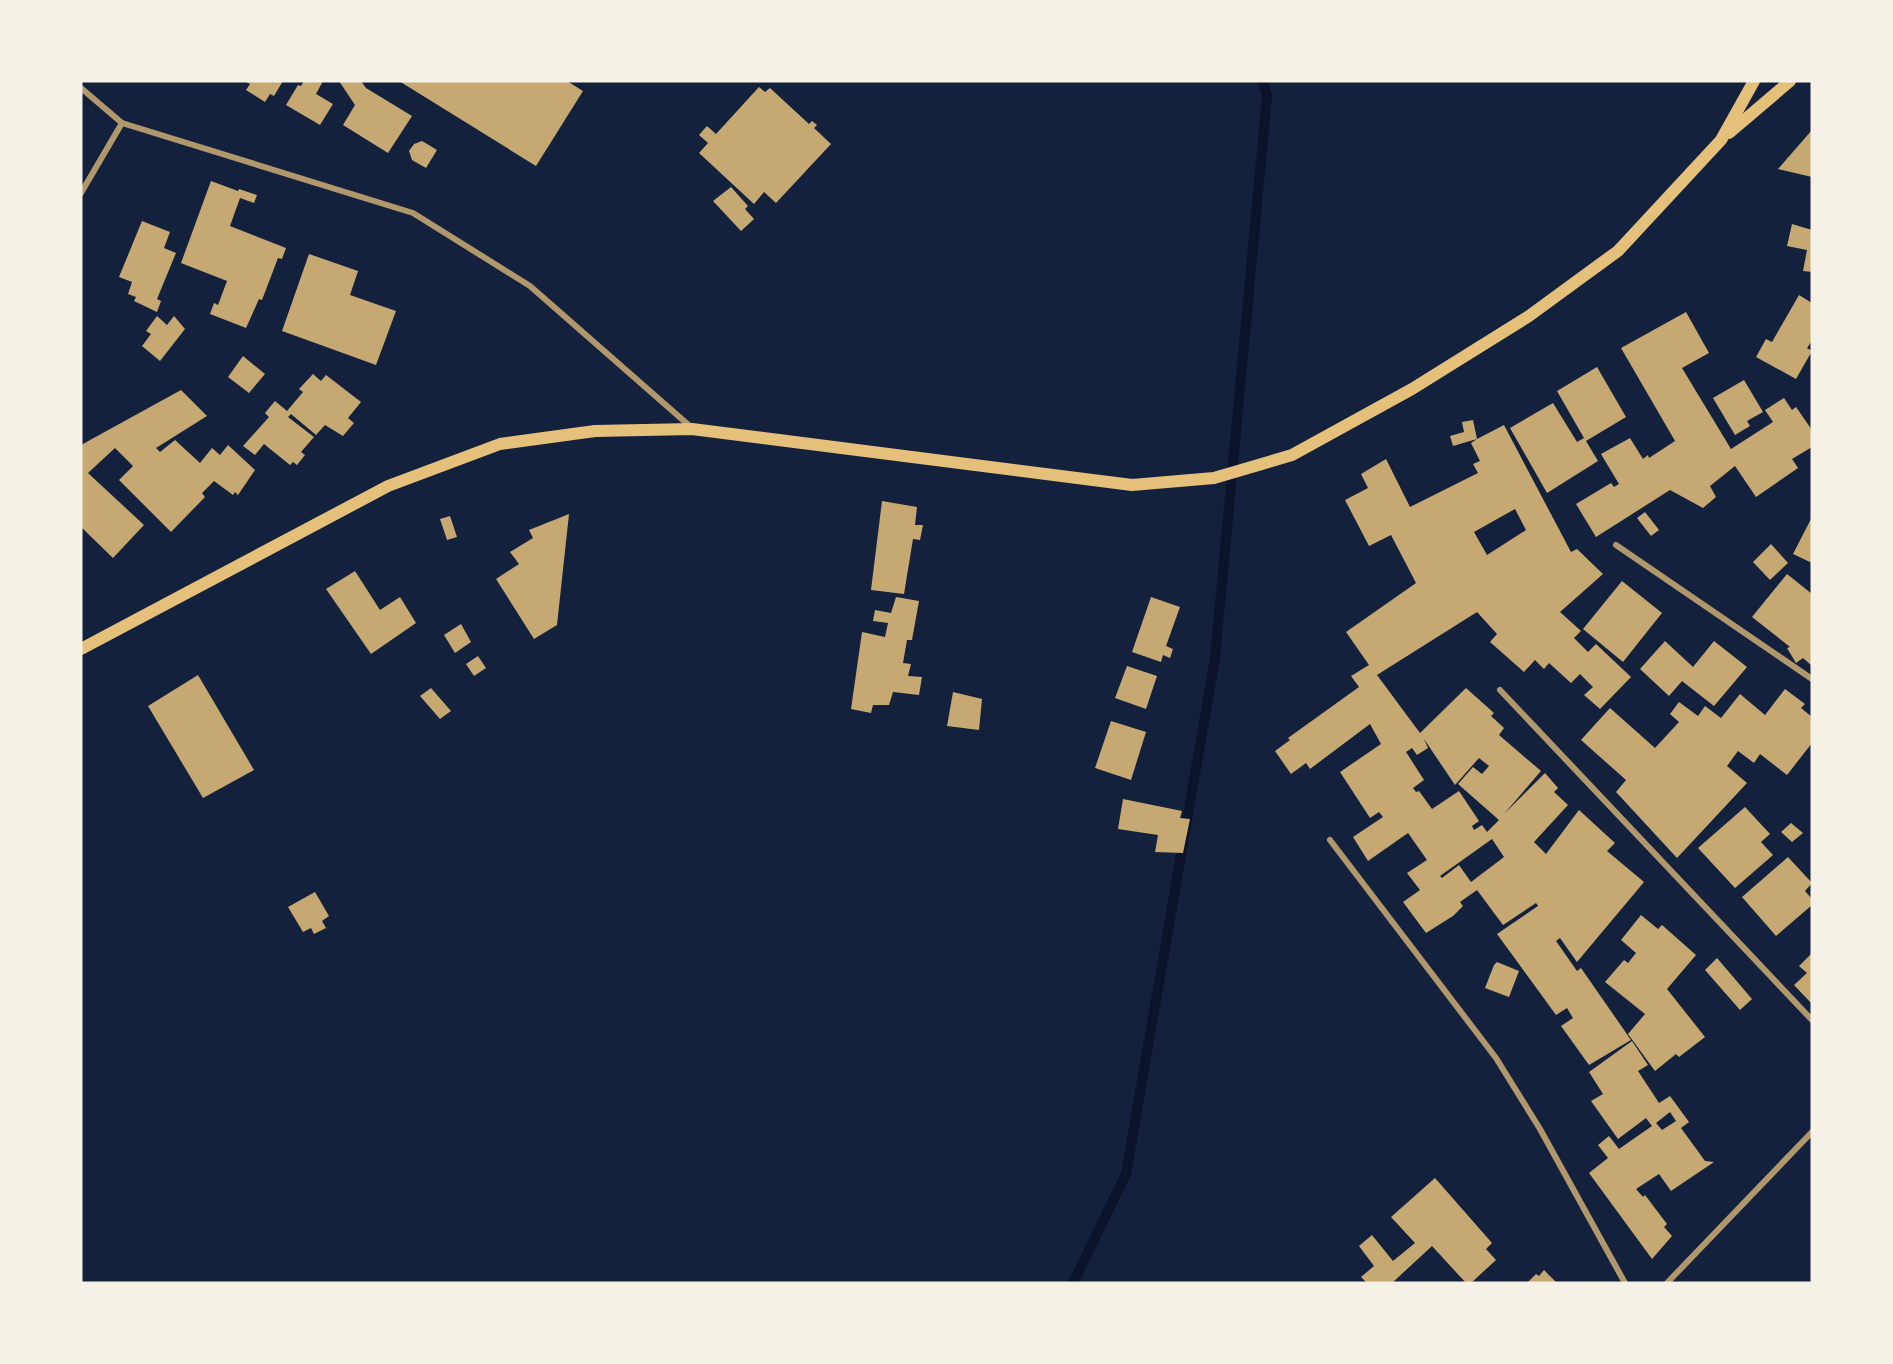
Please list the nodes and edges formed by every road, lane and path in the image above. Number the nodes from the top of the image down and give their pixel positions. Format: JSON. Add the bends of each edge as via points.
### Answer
{"nodes":[{"id":1,"x":1790,"y":81,"type":"edge"},
{"id":2,"x":1751,"y":83,"type":"edge"},
{"id":3,"x":81,"y":88,"type":"edge"},
{"id":4,"x":122,"y":123,"type":"junction"},
{"id":5,"x":1721,"y":140,"type":"junction"},
{"id":6,"x":81,"y":192,"type":"edge"},
{"id":7,"x":693,"y":429,"type":"junction"},
{"id":8,"x":1616,"y":545,"type":"dead end"},
{"id":9,"x":81,"y":649,"type":"edge"},
{"id":10,"x":1812,"y":679,"type":"edge"},
{"id":11,"x":1500,"y":690,"type":"dead end"},
{"id":12,"x":1330,"y":840,"type":"dead end"},
{"id":13,"x":1812,"y":1020,"type":"edge"},
{"id":14,"x":1812,"y":1132,"type":"edge"},
{"id":15,"x":1624,"y":1283,"type":"edge"},
{"id":16,"x":1667,"y":1283,"type":"edge"}],
"edges":[{"from":1,"to":5,"type":"main road"},
{"from":2,"to":5,"type":"main road"},
{"from":3,"to":4,"type":"street"},
{"from":4,"to":6,"type":"street"},
{"from":4,"to":7,"type":"street","via":[[413,213],[530,286]]},
{"from":5,"to":7,"type":"main road","via":[[1618,251],[1529,316],[1292,455],[1214,478],[1132,485]]},
{"from":7,"to":9,"type":"main road","via":[[595,432],[500,444],[388,486]]},
{"from":8,"to":10,"type":"street"},
{"from":11,"to":13,"type":"street"},
{"from":12,"to":15,"type":"street","via":[[1496,1058],[1540,1129]]},
{"from":14,"to":16,"type":"street"}]}
